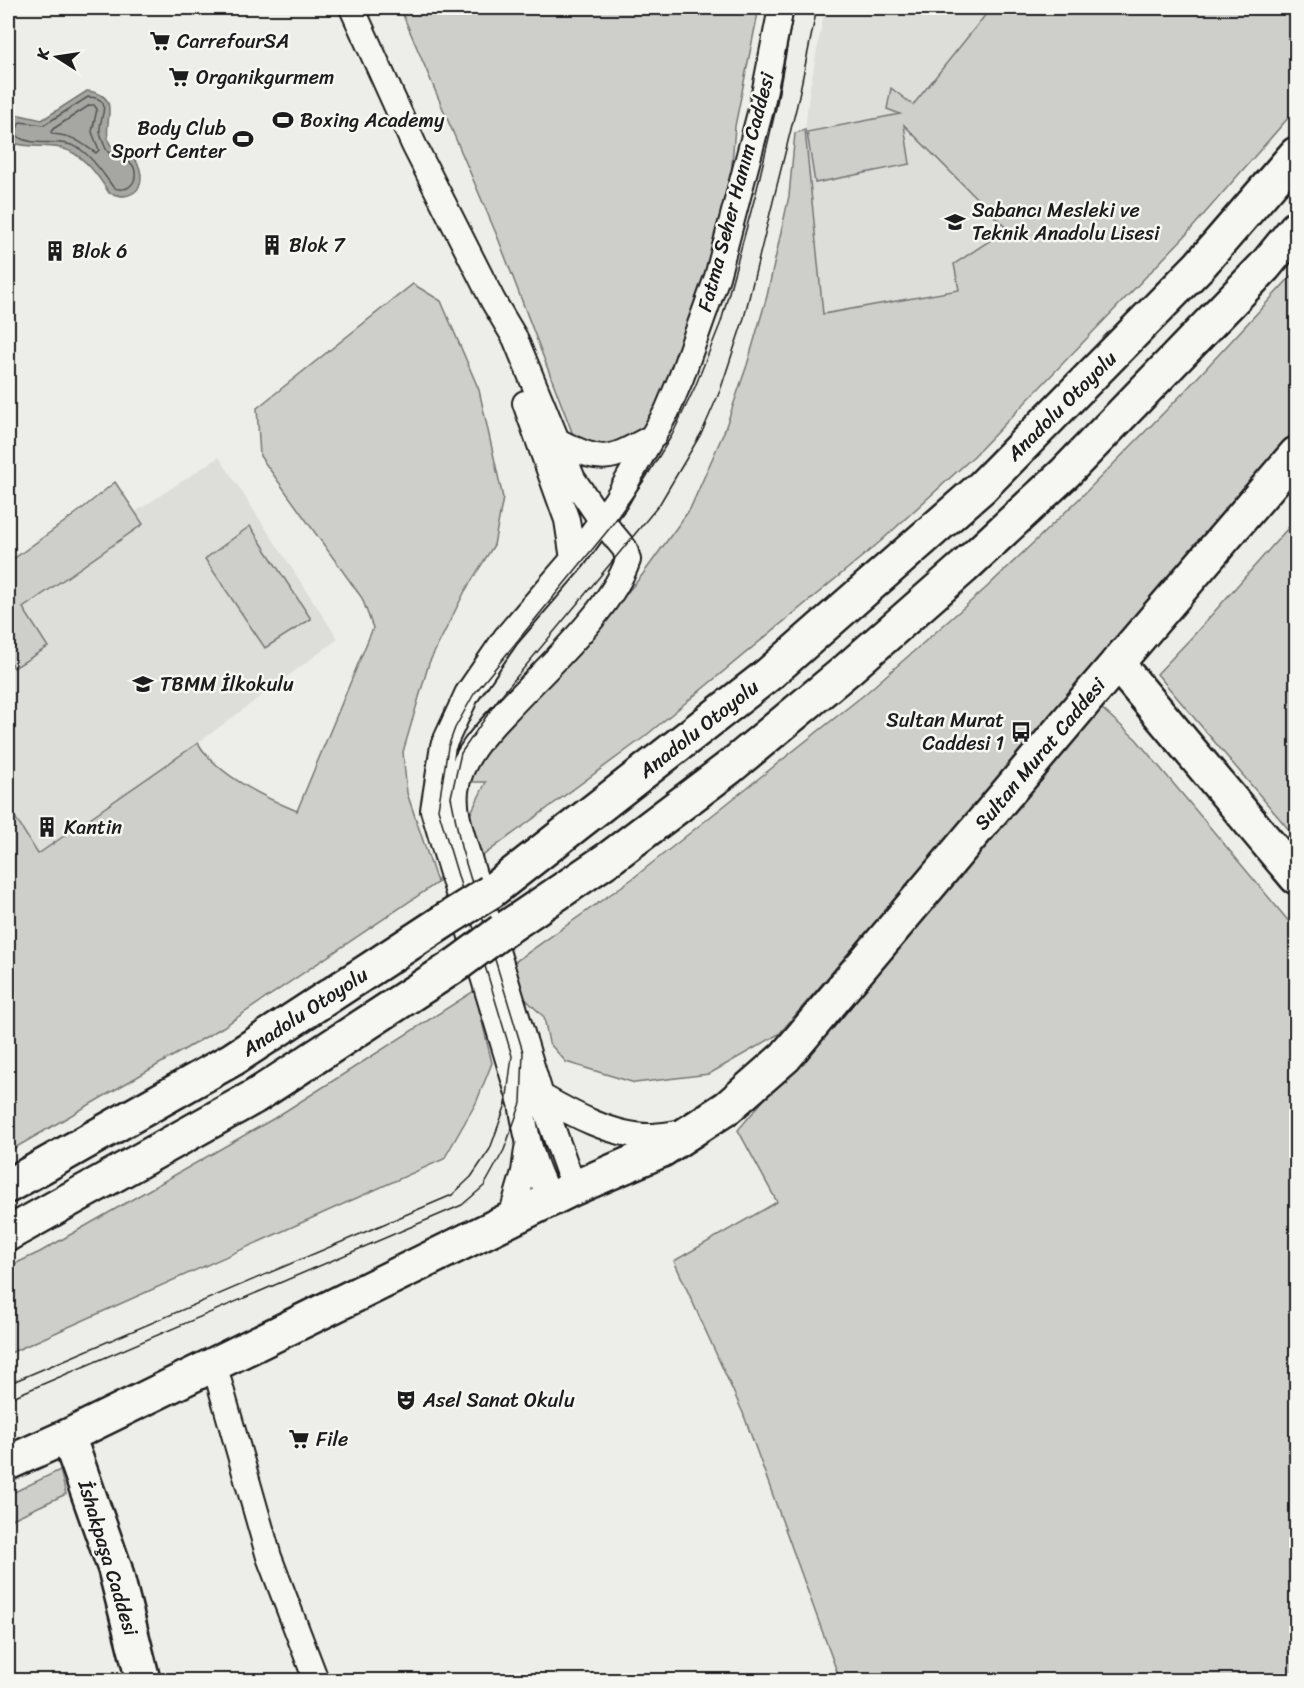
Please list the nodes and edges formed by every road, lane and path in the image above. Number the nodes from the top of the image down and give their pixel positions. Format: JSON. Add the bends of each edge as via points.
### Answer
{"nodes":[{"id":1,"x":352,"y":8,"type":"edge"},
{"id":2,"x":781,"y":8,"type":"edge"},
{"id":3,"x":1296,"y":154,"type":"edge"},
{"id":4,"x":1296,"y":228,"type":"edge"},
{"id":5,"x":494,"y":301,"type":"junction"},
{"id":6,"x":654,"y":436,"type":"junction"},
{"id":7,"x":558,"y":441,"type":"junction"},
{"id":8,"x":1296,"y":454,"type":"edge"},
{"id":9,"x":601,"y":520,"type":"junction"},
{"id":10,"x":573,"y":559,"type":"junction"},
{"id":11,"x":1117,"y":663,"type":"junction"},
{"id":12,"x":1296,"y":877,"type":"edge"},
{"id":13,"x":541,"y":1096,"type":"junction"},
{"id":14,"x":691,"y":1131,"type":"junction"},
{"id":15,"x":527,"y":1143,"type":"junction"},
{"id":16,"x":8,"y":1186,"type":"edge"},
{"id":17,"x":562,"y":1194,"type":"junction"},
{"id":18,"x":510,"y":1220,"type":"junction"},
{"id":19,"x":8,"y":1234,"type":"edge"},
{"id":20,"x":214,"y":1364,"type":"junction"},
{"id":21,"x":68,"y":1436,"type":"junction"},
{"id":22,"x":8,"y":1463,"type":"edge"},
{"id":23,"x":142,"y":1680,"type":"edge"},
{"id":24,"x":316,"y":1680,"type":"edge"}],
"edges":[{"from":1,"to":5,"type":"street","via":[[414,145]]},
{"from":2,"to":6,"type":"street","name":"Fatma Seher Hanım Caddesi","via":[[761,109],[717,277],[681,378]]},
{"from":3,"to":16,"type":"main road","name":"Anadolu Otoyolu","bridge":true,"via":[[1200,265],[982,487],[769,674],[490,892],[233,1059]]},
{"from":4,"to":19,"type":"main road","bridge":true,"via":[[1265,266],[1065,474],[848,669],[730,767],[456,965],[254,1097]]},
{"from":5,"to":7,"type":"street","via":[[515,338]]},
{"from":5,"to":10,"type":"street","via":[[502,349],[567,520]]},
{"from":6,"to":7,"type":"street","via":[[622,453],[601,458],[580,453]]},
{"from":6,"to":9,"type":"street","name":"Fatma Seher Hanım Caddesi"},
{"from":7,"to":9,"type":"street","via":[[573,479]]},
{"from":8,"to":11,"type":"main road","name":"Sultan Murat Caddesi"},
{"from":9,"to":10,"type":"street","name":"Fatma Seher Hanım Caddesi"},
{"from":9,"to":13,"type":"street","via":[[625,549],[628,560],[623,574],[581,631],[488,731],[467,759],[455,793],[465,845]]},
{"from":10,"to":15,"type":"street","name":"Fatma Seher Hanım Caddesi","via":[[506,637],[467,694],[443,746],[433,810],[521,1103]]},
{"from":11,"to":12,"type":"main road"},
{"from":11,"to":14,"type":"main road","name":"Sultan Murat Caddesi","via":[[785,1057],[728,1107]]},
{"from":13,"to":14,"type":"street","via":[[576,1116],[611,1129],[648,1136]]},
{"from":13,"to":17,"type":"street"},
{"from":14,"to":17,"type":"main road","name":"Sultan Murat Caddesi","via":[[662,1150]]},
{"from":15,"to":17,"type":"street","via":[[537,1172]]},
{"from":15,"to":18,"type":"street","via":[[524,1172]]},
{"from":17,"to":18,"type":"main road","name":"Sultan Murat Caddesi"},
{"from":18,"to":20,"type":"main road","name":"Sultan Murat Caddesi"},
{"from":20,"to":21,"type":"main road"},
{"from":20,"to":24,"type":"street","via":[[270,1557]]},
{"from":21,"to":22,"type":"main road"},
{"from":21,"to":23,"type":"main road","name":"İshakpaşa Caddesi","via":[[115,1569]]}]}
